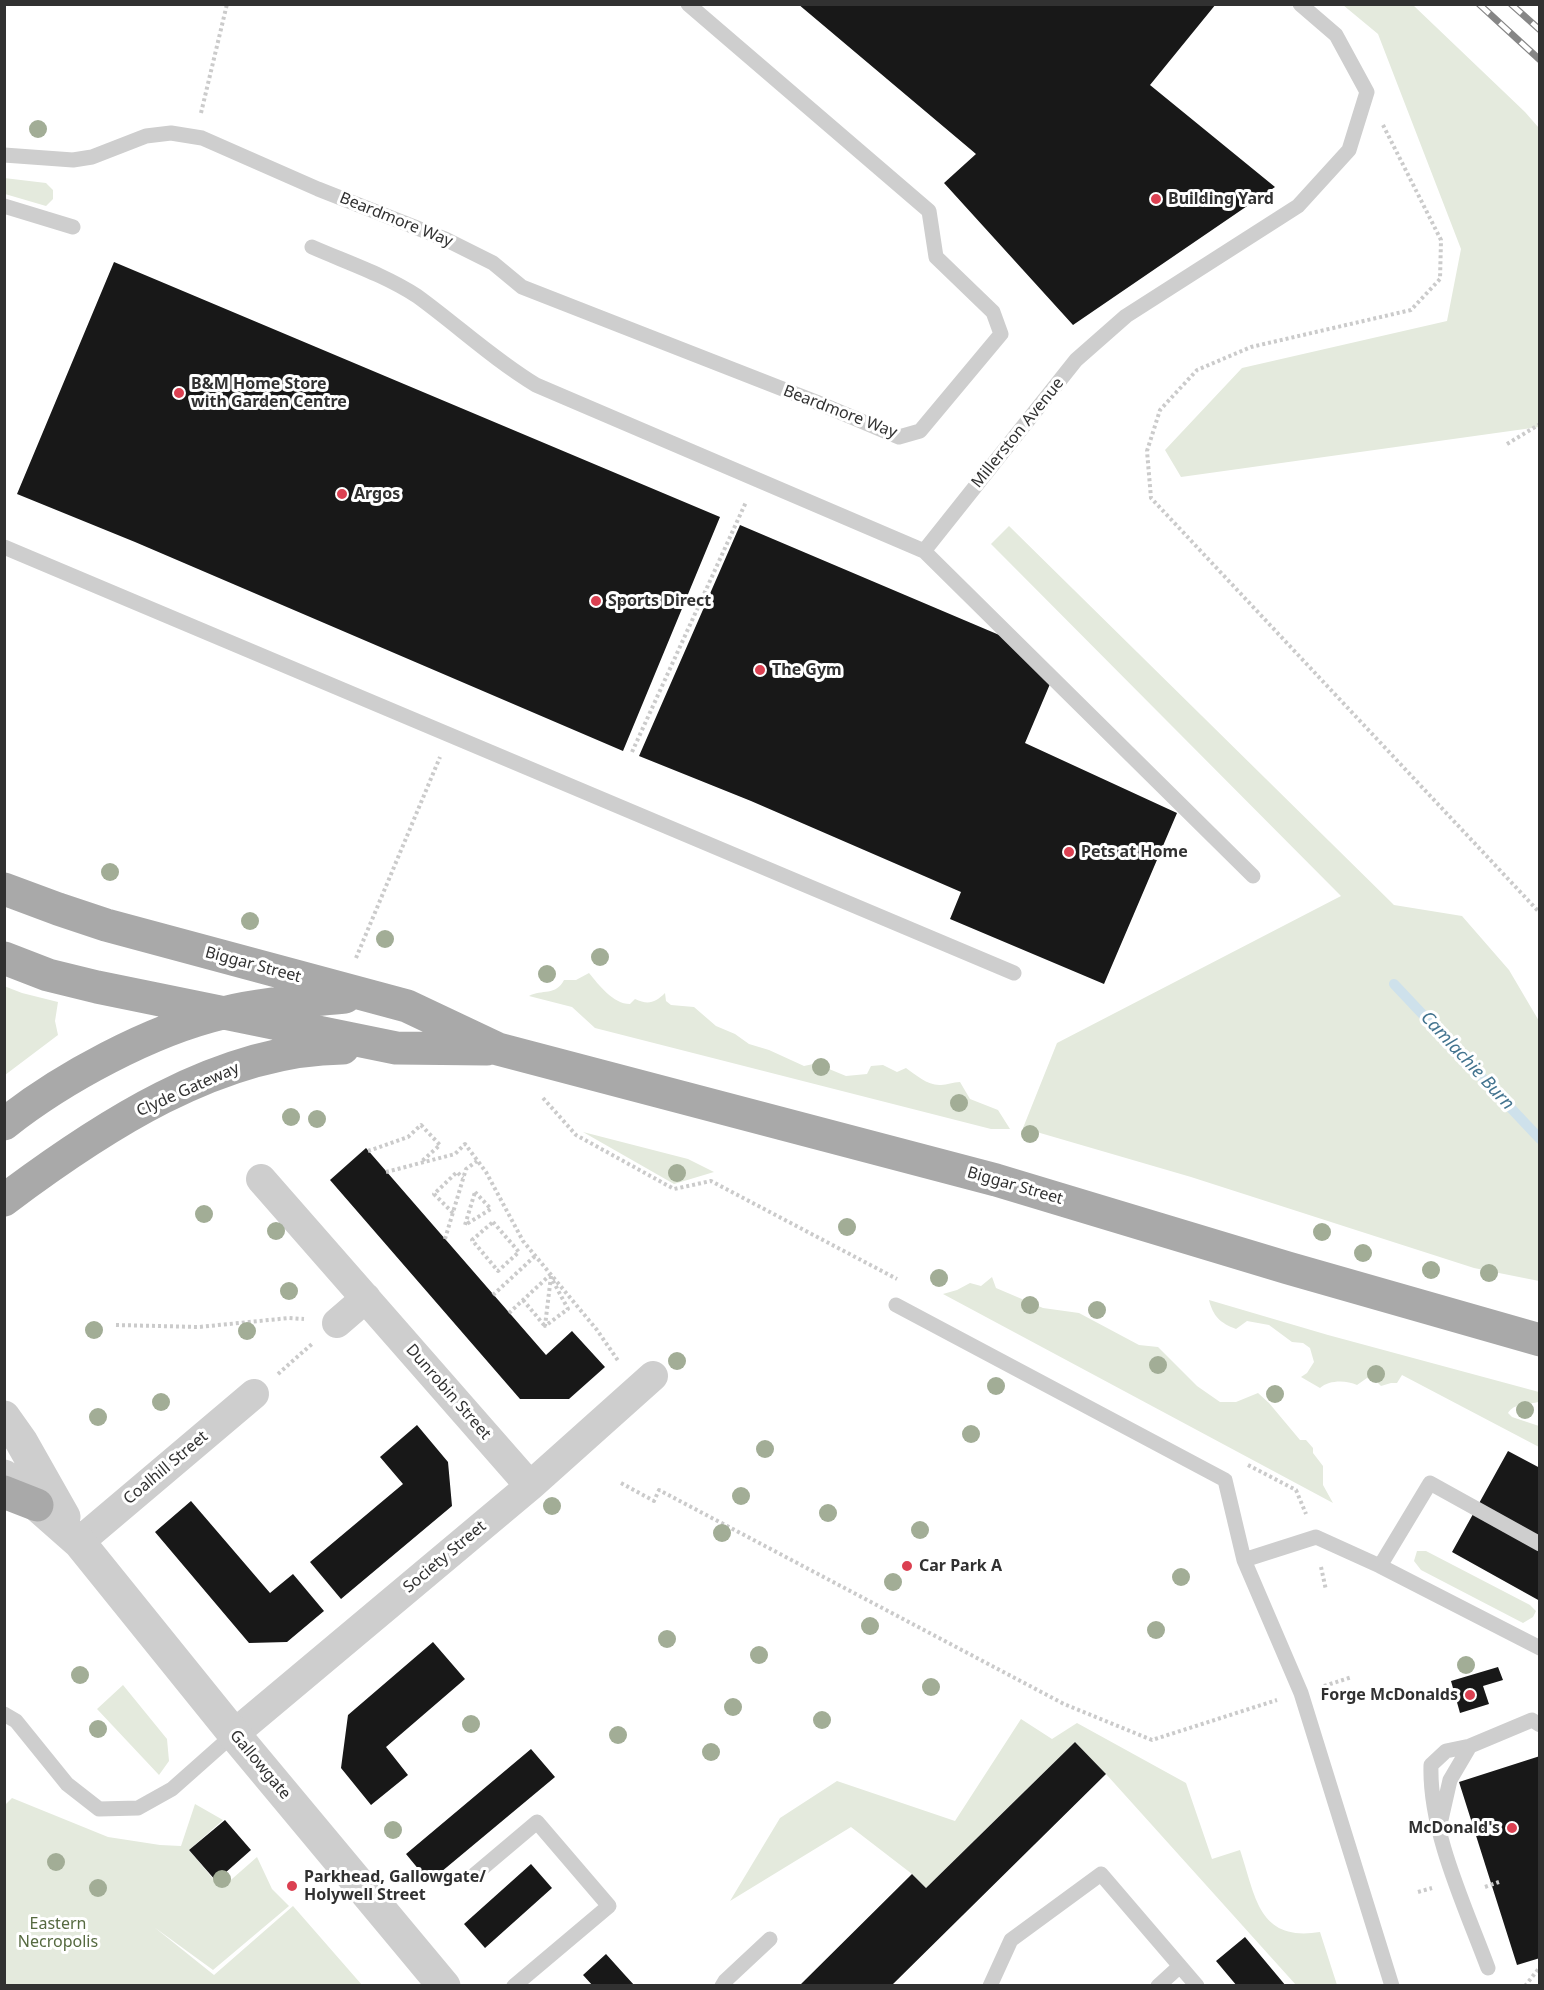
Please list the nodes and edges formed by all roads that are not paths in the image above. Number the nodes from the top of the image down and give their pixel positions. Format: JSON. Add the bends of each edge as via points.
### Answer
{"nodes":[{"id":1,"x":688,"y":4,"type":"edge"},
{"id":2,"x":1300,"y":4,"type":"edge"},
{"id":3,"x":4,"y":155,"type":"edge"},
{"id":4,"x":4,"y":206,"type":"edge"},
{"id":5,"x":73,"y":227,"type":"dead end"},
{"id":6,"x":312,"y":247,"type":"dead end"},
{"id":7,"x":4,"y":547,"type":"edge"},
{"id":8,"x":924,"y":551,"type":"junction"},
{"id":9,"x":1253,"y":876,"type":"dead end"},
{"id":10,"x":4,"y":889,"type":"edge"},
{"id":11,"x":4,"y":958,"type":"edge"},
{"id":12,"x":1014,"y":974,"type":"dead end"},
{"id":13,"x":368,"y":996,"type":"junction"},
{"id":14,"x":225,"y":1012,"type":"junction"},
{"id":15,"x":396,"y":1048,"type":"junction"},
{"id":16,"x":498,"y":1049,"type":"junction"},
{"id":17,"x":4,"y":1124,"type":"edge"},
{"id":18,"x":261,"y":1179,"type":"dead end"},
{"id":19,"x":4,"y":1200,"type":"edge"},
{"id":20,"x":366,"y":1298,"type":"junction"},
{"id":21,"x":896,"y":1305,"type":"dead end"},
{"id":22,"x":337,"y":1323,"type":"road end"},
{"id":23,"x":1536,"y":1337,"type":"edge"},
{"id":24,"x":646,"y":1383,"type":"road end"},
{"id":25,"x":254,"y":1394,"type":"road end"},
{"id":26,"x":4,"y":1417,"type":"edge"},
{"id":27,"x":4,"y":1476,"type":"edge"},
{"id":28,"x":530,"y":1486,"type":"junction"},
{"id":29,"x":4,"y":1492,"type":"edge"},
{"id":30,"x":37,"y":1505,"type":"junction"},
{"id":31,"x":79,"y":1542,"type":"junction"},
{"id":32,"x":1539,"y":1544,"type":"edge"},
{"id":33,"x":1244,"y":1560,"type":"junction"},
{"id":34,"x":1380,"y":1566,"type":"junction"},
{"id":35,"x":1539,"y":1648,"type":"edge"},
{"id":36,"x":4,"y":1714,"type":"edge"},
{"id":37,"x":1539,"y":1725,"type":"edge"},
{"id":38,"x":234,"y":1734,"type":"junction"},
{"id":39,"x":1470,"y":1746,"type":"junction"},
{"id":40,"x":1439,"y":1830,"type":"junction"},
{"id":41,"x":473,"y":1876,"type":"dead end"},
{"id":42,"x":770,"y":1939,"type":"dead end"},
{"id":43,"x":1180,"y":1966,"type":"junction"},
{"id":44,"x":1488,"y":1968,"type":"dead end"},
{"id":45,"x":444,"y":1986,"type":"edge"},
{"id":46,"x":514,"y":1986,"type":"edge"},
{"id":47,"x":722,"y":1986,"type":"edge"},
{"id":48,"x":990,"y":1986,"type":"edge"},
{"id":49,"x":1158,"y":1986,"type":"edge"},
{"id":50,"x":1197,"y":1986,"type":"edge"},
{"id":51,"x":1392,"y":1986,"type":"edge"}],
"edges":[{"from":1,"to":3,"type":"lane","name":"Beardmore Way","via":[[929,211],[936,257],[993,312],[1001,334],[920,431],[899,437],[522,287],[493,263],[445,239],[195,137],[171,133],[146,136],[92,157],[73,160]]},
{"from":2,"to":8,"type":"lane","name":"Millerston Avenue","via":[[1336,36],[1367,92],[1349,150],[1298,206],[1126,316],[1076,360]]},
{"from":4,"to":5,"type":"lane"},
{"from":6,"to":8,"type":"lane","via":[[397,284],[536,385]]},
{"from":7,"to":12,"type":"lane"},
{"from":8,"to":9,"type":"lane"},
{"from":10,"to":13,"type":"main road","name":"Biggar Street","via":[[106,925]]},
{"from":11,"to":14,"type":"main road","name":"Biggar Street","via":[[48,975]]},
{"from":13,"to":14,"type":"main road"},
{"from":13,"to":16,"type":"main road","name":"Biggar Street","via":[[407,1006]]},
{"from":14,"to":15,"type":"main road","name":"Biggar Street"},
{"from":14,"to":17,"type":"main road","via":[[149,1038],[74,1078]]},
{"from":15,"to":16,"type":"main road","name":"Biggar Street"},
{"from":15,"to":19,"type":"main road","name":"Clyde Gateway","via":[[296,1052],[220,1072],[114,1123]]},
{"from":16,"to":23,"type":"main road","name":"Biggar Street","via":[[996,1180],[1355,1288]]},
{"from":18,"to":20,"type":"street","name":"Dunrobin Street"},
{"from":20,"to":22,"type":"street"},
{"from":20,"to":28,"type":"street","name":"Dunrobin Street"},
{"from":21,"to":33,"type":"lane","via":[[1225,1480]]},
{"from":24,"to":28,"type":"street","name":"Society Street"},
{"from":25,"to":31,"type":"street","name":"Coalhill Street"},
{"from":26,"to":31,"type":"street","name":"Gallowgate"},
{"from":27,"to":30,"type":"street","name":"Gallowgate"},
{"from":28,"to":38,"type":"street","name":"Society Street"},
{"from":29,"to":30,"type":"main road"},
{"from":30,"to":31,"type":"street","name":"Gallowgate"},
{"from":31,"to":38,"type":"street","name":"Gallowgate"},
{"from":32,"to":34,"type":"lane","via":[[1430,1483]]},
{"from":33,"to":34,"type":"lane","via":[[1316,1537]]},
{"from":33,"to":51,"type":"lane","via":[[1301,1693]]},
{"from":34,"to":35,"type":"lane"},
{"from":36,"to":38,"type":"lane","via":[[16,1721],[67,1784],[99,1809],[138,1808],[161,1796]]},
{"from":37,"to":39,"type":"lane","via":[[1532,1720]]},
{"from":38,"to":45,"type":"street","name":"Gallowgate"},
{"from":39,"to":40,"type":"lane","via":[[1450,1780]]},
{"from":39,"to":40,"type":"lane","via":[[1446,1751],[1431,1765],[1430,1790]]},
{"from":40,"to":44,"type":"lane"},
{"from":41,"to":46,"type":"lane","via":[[537,1822],[609,1906]]},
{"from":42,"to":47,"type":"lane"},
{"from":43,"to":48,"type":"lane","via":[[1101,1874],[1011,1940]]},
{"from":43,"to":49,"type":"lane"},
{"from":43,"to":50,"type":"lane"}]}
